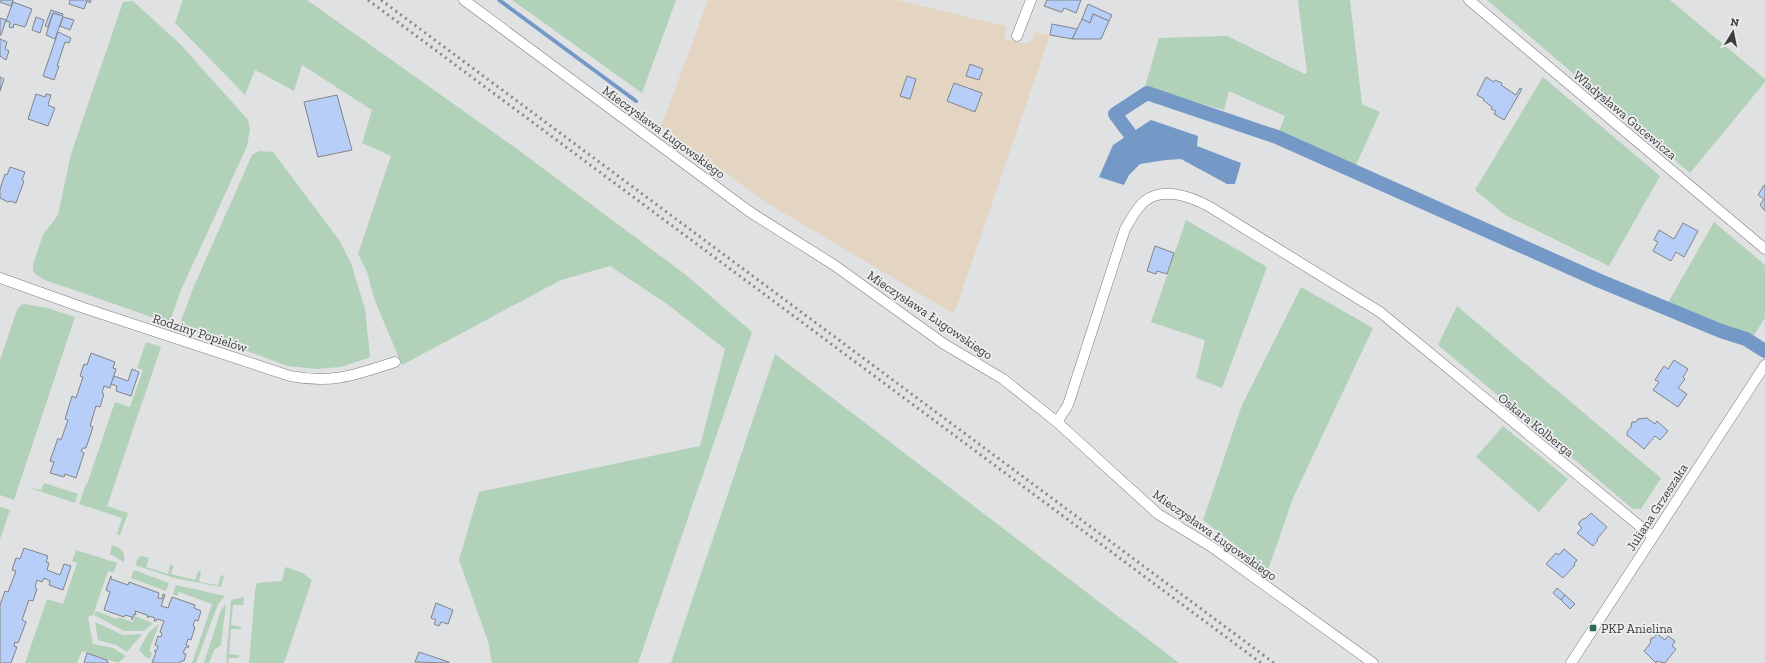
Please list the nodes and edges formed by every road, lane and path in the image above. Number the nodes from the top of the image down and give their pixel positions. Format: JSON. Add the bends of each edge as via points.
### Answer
{"nodes":[{"id":1,"x":464,"y":0,"type":"edge"},
{"id":2,"x":1031,"y":0,"type":"edge"},
{"id":3,"x":1469,"y":0,"type":"edge"},
{"id":4,"x":1017,"y":36,"type":"dead end"},
{"id":5,"x":1765,"y":249,"type":"edge"},
{"id":6,"x":0,"y":278,"type":"edge"},
{"id":7,"x":395,"y":362,"type":"dead end"},
{"id":8,"x":1765,"y":365,"type":"edge"},
{"id":9,"x":1057,"y":422,"type":"junction"},
{"id":10,"x":1653,"y":538,"type":"junction"},
{"id":11,"x":1373,"y":663,"type":"edge"},
{"id":12,"x":1571,"y":663,"type":"edge"}],
"edges":[{"from":1,"to":9,"type":"street","name":"Mieczysława Ługowskiego","via":[[750,212],[834,266],[944,344],[1003,379]]},
{"from":2,"to":4,"type":"street"},
{"from":3,"to":5,"type":"street","name":"Władysława Gucewicza"},
{"from":6,"to":7,"type":"street","name":"Rodziny Popielów","via":[[304,379],[338,379]]},
{"from":8,"to":10,"type":"street","name":"Juliana Grzeszaka"},
{"from":9,"to":10,"type":"street","name":"Oskara Kolberga","via":[[1068,405],[1125,229],[1136,210],[1146,200],[1158,195],[1186,196],[1198,200],[1380,312]]},
{"from":9,"to":11,"type":"street","name":"Mieczysława Ługowskiego","via":[[1158,514],[1212,548]]},
{"from":10,"to":12,"type":"street","name":"Juliana Grzeszaka"}]}
